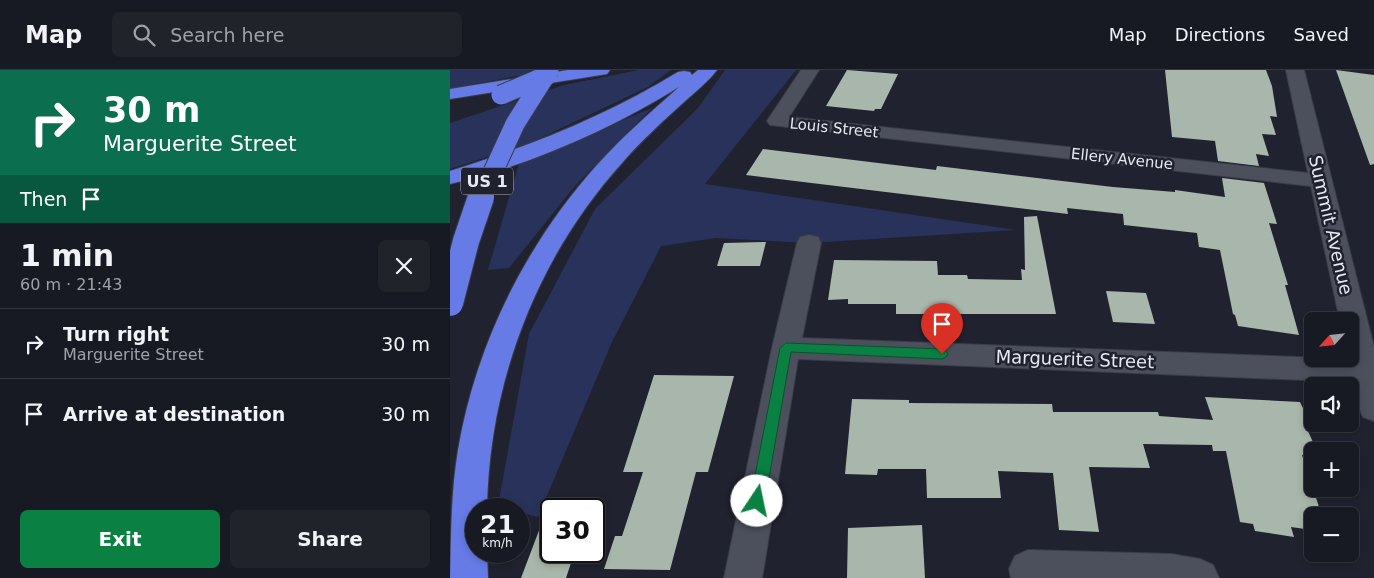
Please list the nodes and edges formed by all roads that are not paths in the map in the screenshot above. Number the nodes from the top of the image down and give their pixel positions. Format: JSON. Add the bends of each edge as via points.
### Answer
{"nodes":[{"id":1,"x":549,"y":70,"type":"edge"},
{"id":2,"x":561,"y":70,"type":"edge"},
{"id":3,"x":601,"y":70,"type":"edge"},
{"id":4,"x":692,"y":70,"type":"edge"},
{"id":5,"x":708,"y":70,"type":"edge"},
{"id":6,"x":810,"y":70,"type":"edge"},
{"id":7,"x":1295,"y":70,"type":"edge"},
{"id":8,"x":453,"y":102,"type":"edge"},
{"id":9,"x":922,"y":137,"type":"joint"},
{"id":10,"x":450,"y":178,"type":"edge"},
{"id":11,"x":1321,"y":181,"type":"junction"},
{"id":12,"x":809,"y":243,"type":"dead end"},
{"id":13,"x":450,"y":303,"type":"edge"},
{"id":14,"x":786,"y":348,"type":"junction"},
{"id":15,"x":1365,"y":371,"type":"junction"},
{"id":16,"x":1374,"y":408,"type":"edge"},
{"id":17,"x":469,"y":578,"type":"edge"},
{"id":18,"x":743,"y":578,"type":"edge"},
{"id":19,"x":1030,"y":578,"type":"edge"},
{"id":20,"x":1200,"y":578,"type":"edge"}],
"edges":[{"from":1,"to":13,"type":"highway","number":"US 1","bridge":true,"via":[[516,121],[482,192]]},
{"from":2,"to":8,"type":"highway","bridge":true,"via":[[501,94]]},
{"from":3,"to":8,"type":"highway"},
{"from":4,"to":10,"type":"highway","via":[[648,98],[589,128]]},
{"from":5,"to":17,"type":"highway","via":[[595,180],[556,232],[525,287],[493,367],[478,430],[470,495]]},
{"from":6,"to":9,"type":"street","name":"Louis Street","via":[[777,122]]},
{"from":7,"to":11,"type":"street","name":"Summit Avenue"},
{"from":9,"to":11,"type":"street","name":"Ellery Avenue"},
{"from":11,"to":15,"type":"street","name":"Summit Avenue"},
{"from":12,"to":14,"type":"street"},
{"from":14,"to":15,"type":"street","name":"Marguerite Street"},
{"from":14,"to":18,"type":"street"},
{"from":15,"to":16,"type":"street","name":"Summit Avenue"},
{"from":19,"to":20,"type":"street","via":[[1028,569],[1171,573]]}]}
